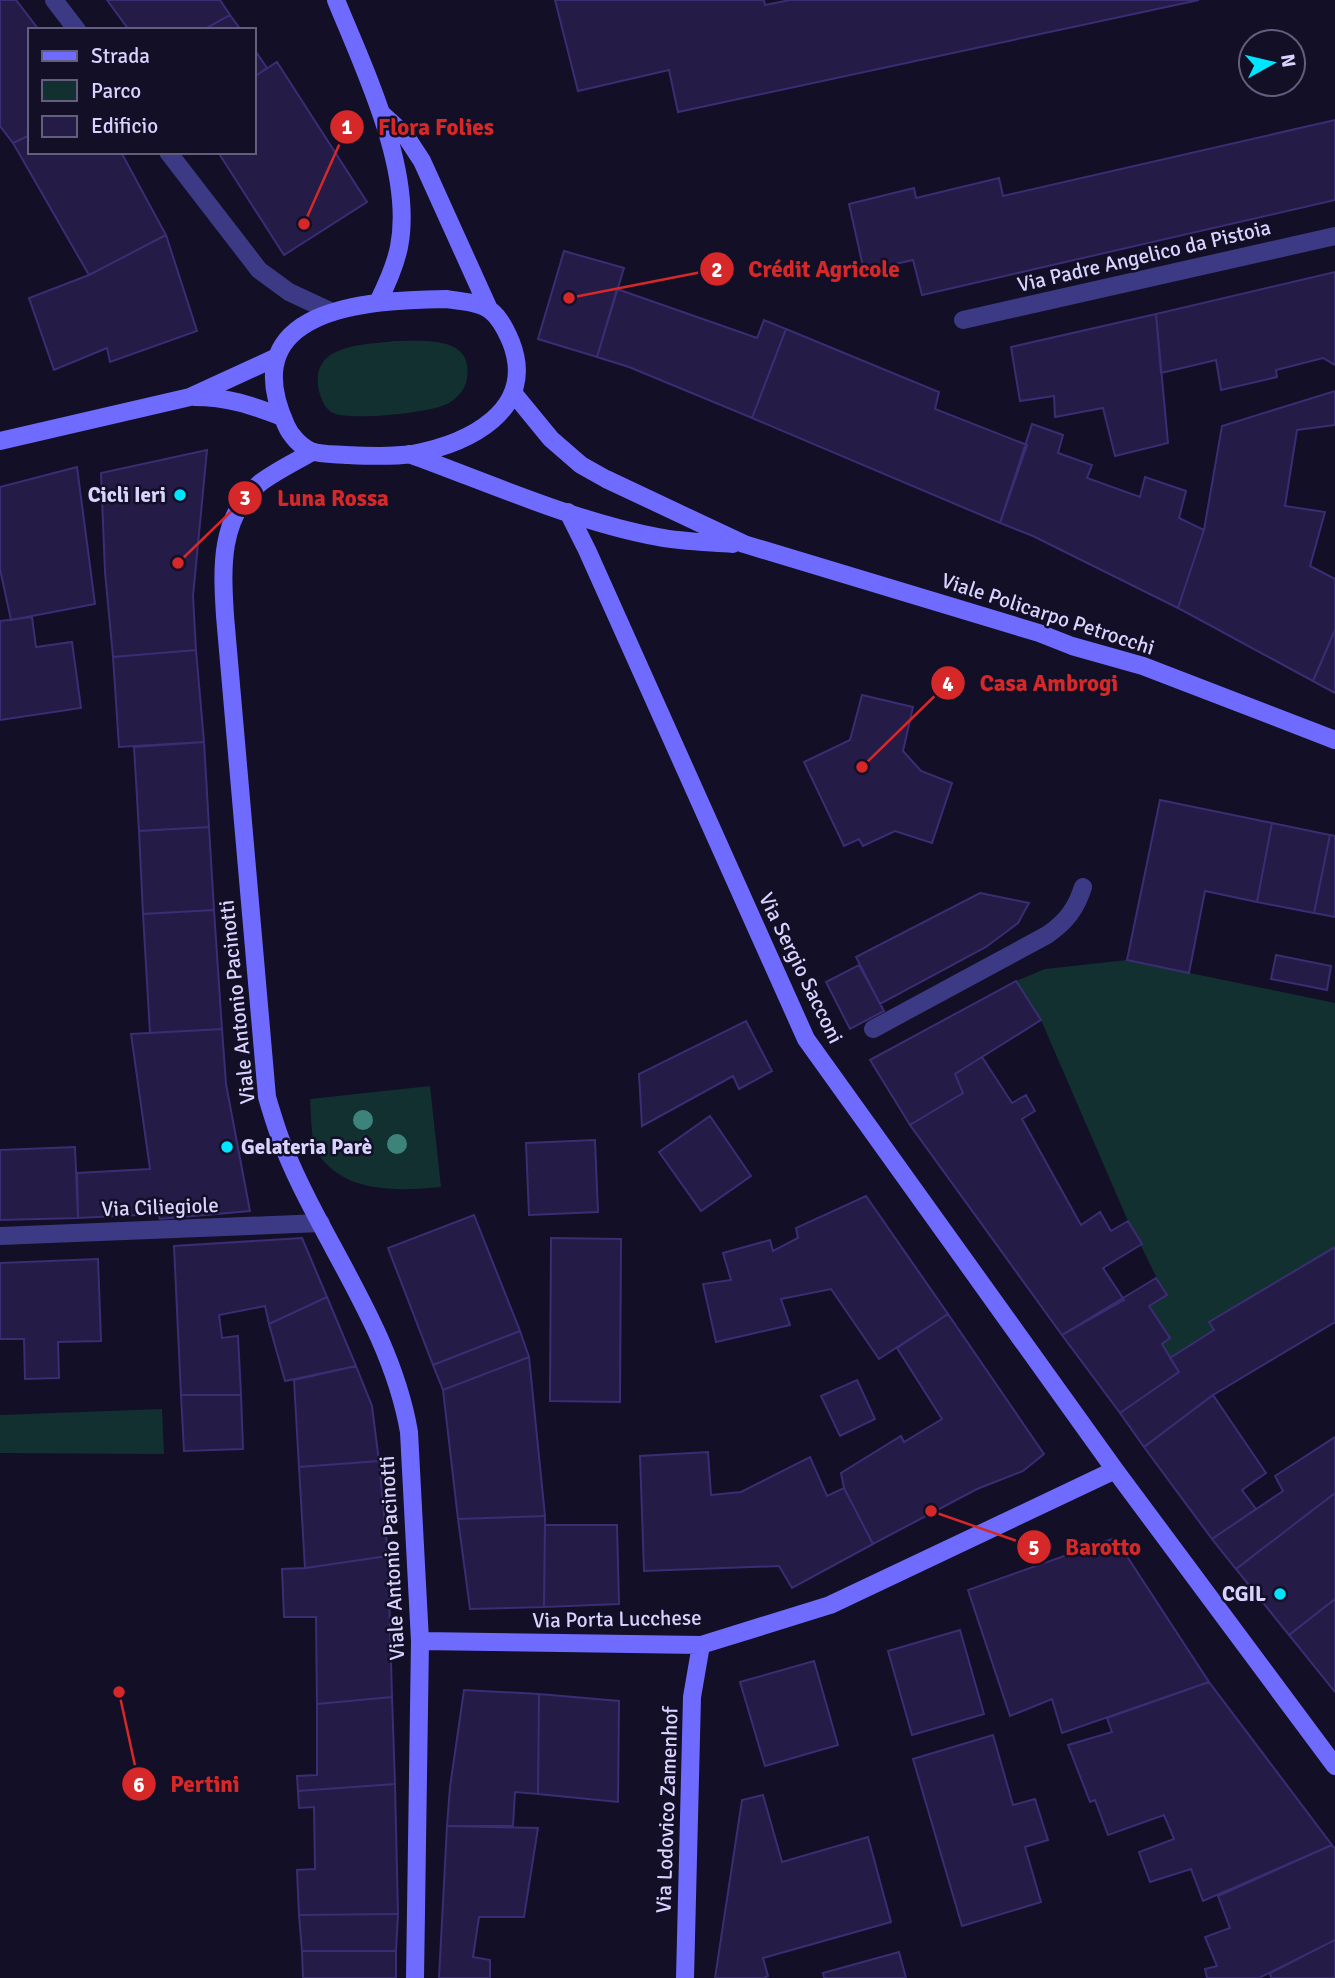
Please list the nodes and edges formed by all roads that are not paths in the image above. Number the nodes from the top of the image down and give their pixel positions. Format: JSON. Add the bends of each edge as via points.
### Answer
{"nodes":[{"id":1,"x":54,"y":0,"type":"edge"},
{"id":2,"x":336,"y":0,"type":"edge"},
{"id":3,"x":75,"y":28,"type":"edge"},
{"id":4,"x":383,"y":115,"type":"junction"},
{"id":5,"x":170,"y":154,"type":"edge"},
{"id":6,"x":1335,"y":236,"type":"edge"},
{"id":7,"x":378,"y":302,"type":"junction"},
{"id":8,"x":488,"y":307,"type":"junction"},
{"id":9,"x":332,"y":312,"type":"junction"},
{"id":10,"x":963,"y":320,"type":"dead end"},
{"id":11,"x":277,"y":357,"type":"junction"},
{"id":12,"x":514,"y":394,"type":"junction"},
{"id":13,"x":190,"y":397,"type":"junction"},
{"id":14,"x":282,"y":417,"type":"junction"},
{"id":15,"x":0,"y":441,"type":"edge"},
{"id":16,"x":312,"y":452,"type":"junction"},
{"id":17,"x":409,"y":454,"type":"junction"},
{"id":18,"x":568,"y":512,"type":"junction"},
{"id":19,"x":744,"y":544,"type":"junction"},
{"id":20,"x":1335,"y":740,"type":"edge"},
{"id":21,"x":1083,"y":887,"type":"dead end"},
{"id":22,"x":873,"y":1029,"type":"dead end"},
{"id":23,"x":321,"y":1223,"type":"junction"},
{"id":24,"x":0,"y":1236,"type":"edge"},
{"id":25,"x":1115,"y":1470,"type":"junction"},
{"id":26,"x":420,"y":1641,"type":"junction"},
{"id":27,"x":701,"y":1645,"type":"junction"},
{"id":28,"x":1335,"y":1766,"type":"edge"},
{"id":29,"x":415,"y":1978,"type":"edge"},
{"id":30,"x":685,"y":1978,"type":"edge"}],
"edges":[{"from":1,"to":3,"type":"street"},
{"from":2,"to":4,"type":"street"},
{"from":4,"to":7,"type":"street","via":[[402,217],[395,264]]},
{"from":4,"to":8,"type":"street","via":[[405,135],[422,161]]},
{"from":5,"to":9,"type":"street","via":[[259,270],[289,292]]},
{"from":6,"to":10,"type":"street","name":"Via Padre Angelico da Pistoia"},
{"from":7,"to":8,"type":"street","via":[[446,299]]},
{"from":7,"to":9,"type":"street"},
{"from":8,"to":12,"type":"street","via":[[512,345]]},
{"from":9,"to":11,"type":"street","via":[[298,328]]},
{"from":11,"to":13,"type":"street"},
{"from":11,"to":14,"type":"street","via":[[272,376]]},
{"from":12,"to":17,"type":"street","via":[[482,428],[457,441]]},
{"from":12,"to":19,"type":"street","name":"Viale Policarpo Petrocchi","via":[[551,439],[581,465]]},
{"from":13,"to":14,"type":"street","via":[[221,397]]},
{"from":13,"to":15,"type":"street"},
{"from":14,"to":16,"type":"street","via":[[288,431]]},
{"from":16,"to":17,"type":"street"},
{"from":16,"to":23,"type":"street","name":"Viale Antonio Pacinotti","via":[[260,484],[234,515],[223,558],[223,586],[267,1097],[285,1149]]},
{"from":17,"to":18,"type":"street","name":"Viale Policarpo Petrocchi"},
{"from":18,"to":19,"type":"street","name":"Viale Policarpo Petrocchi","via":[[656,537]]},
{"from":18,"to":25,"type":"street","name":"Via Sergio Sacconi","via":[[806,1039]]},
{"from":19,"to":20,"type":"street","name":"Viale Policarpo Petrocchi","via":[[1143,667]]},
{"from":21,"to":22,"type":"street","via":[[1066,920],[1048,935]]},
{"from":23,"to":24,"type":"street","name":"Via Ciliegiole"},
{"from":23,"to":26,"type":"street","name":"Viale Antonio Pacinotti","via":[[384,1346],[404,1402]]},
{"from":25,"to":27,"type":"street","name":"Via Porta Lucchese","via":[[830,1605]]},
{"from":25,"to":28,"type":"street","name":"Via Sergio Sacconi"},
{"from":26,"to":27,"type":"street","name":"Via Porta Lucchese"},
{"from":26,"to":29,"type":"street","name":"Viale Antonio Pacinotti"},
{"from":27,"to":30,"type":"street","name":"Via Lodovico Zamenhof","via":[[692,1697]]}]}
